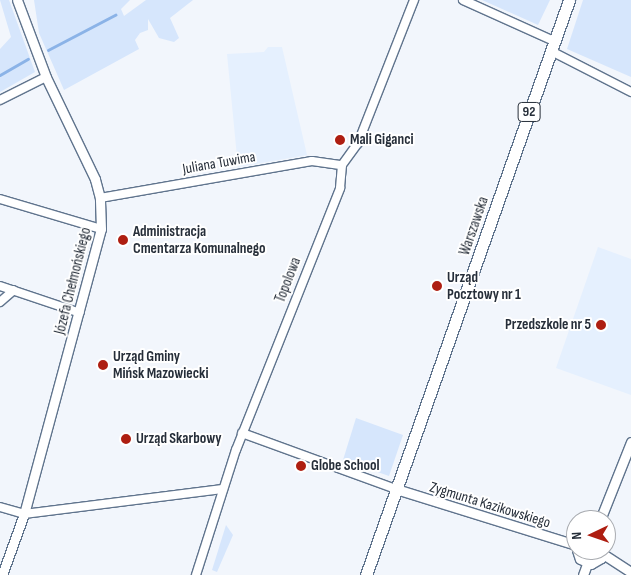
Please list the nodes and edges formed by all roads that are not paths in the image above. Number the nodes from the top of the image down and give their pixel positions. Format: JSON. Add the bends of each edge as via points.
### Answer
{"nodes":[{"id":1,"x":17,"y":0,"type":"edge"},
{"id":2,"x":414,"y":0,"type":"edge"},
{"id":3,"x":463,"y":0,"type":"edge"},
{"id":4,"x":569,"y":0,"type":"edge"},
{"id":5,"x":553,"y":46,"type":"junction"},
{"id":6,"x":46,"y":77,"type":"junction"},
{"id":7,"x":631,"y":92,"type":"edge"},
{"id":8,"x":0,"y":100,"type":"edge"},
{"id":9,"x":342,"y":165,"type":"junction"},
{"id":10,"x":100,"y":198,"type":"junction"},
{"id":11,"x":0,"y":199,"type":"edge"},
{"id":12,"x":101,"y":229,"type":"junction"},
{"id":13,"x":0,"y":286,"type":"edge"},
{"id":14,"x":14,"y":290,"type":"junction"},
{"id":15,"x":0,"y":302,"type":"edge"},
{"id":16,"x":80,"y":313,"type":"junction"},
{"id":17,"x":242,"y":433,"type":"junction"},
{"id":18,"x":631,"y":442,"type":"edge"},
{"id":19,"x":222,"y":489,"type":"junction"},
{"id":20,"x":396,"y":489,"type":"junction"},
{"id":21,"x":0,"y":507,"type":"edge"},
{"id":22,"x":604,"y":510,"type":"edge"},
{"id":23,"x":24,"y":514,"type":"junction"},
{"id":24,"x":566,"y":543,"type":"edge"},
{"id":25,"x":581,"y":560,"type":"edge"},
{"id":26,"x":597,"y":560,"type":"edge"},
{"id":27,"x":614,"y":560,"type":"edge"},
{"id":28,"x":587,"y":564,"type":"junction"},
{"id":29,"x":631,"y":572,"type":"edge"},
{"id":30,"x":2,"y":575,"type":"edge"},
{"id":31,"x":196,"y":575,"type":"edge"},
{"id":32,"x":366,"y":575,"type":"edge"},
{"id":33,"x":583,"y":575,"type":"edge"}],
"edges":[{"from":1,"to":6,"type":"street","name":"Józefa Chełmońskiego"},
{"from":2,"to":9,"type":"street","name":"Topolowa","via":[[358,143]]},
{"from":3,"to":5,"type":"street"},
{"from":4,"to":5,"type":"main road","name":"Warszawska","number":"92"},
{"from":5,"to":7,"type":"street"},
{"from":5,"to":20,"type":"main road","name":"Warszawska","number":"92"},
{"from":6,"to":8,"type":"street"},
{"from":6,"to":10,"type":"street","name":"Józefa Chełmońskiego","via":[[90,166]]},
{"from":9,"to":10,"type":"street","name":"Juliana Tuwima","via":[[312,161]]},
{"from":9,"to":17,"type":"street","name":"Topolowa","via":[[340,188]]},
{"from":10,"to":12,"type":"street","name":"Józefa Chełmońskiego"},
{"from":11,"to":12,"type":"street"},
{"from":12,"to":16,"type":"street","name":"Józefa Chełmońskiego"},
{"from":13,"to":14,"type":"street"},
{"from":14,"to":15,"type":"street"},
{"from":14,"to":16,"type":"street"},
{"from":16,"to":23,"type":"street","name":"Józefa Chełmońskiego"},
{"from":17,"to":19,"type":"street","name":"Topolowa"},
{"from":17,"to":20,"type":"street"},
{"from":18,"to":22,"type":"street"},
{"from":19,"to":23,"type":"street"},
{"from":19,"to":31,"type":"street","name":"Topolowa"},
{"from":20,"to":24,"type":"street","name":"Zygmunta Kazikowskiego"},
{"from":20,"to":32,"type":"main road","name":"Warszawska","number":"92"},
{"from":21,"to":23,"type":"street"},
{"from":23,"to":30,"type":"street","name":"Józefa Chełmońskiego"},
{"from":25,"to":28,"type":"street"},
{"from":26,"to":28,"type":"street"},
{"from":27,"to":29,"type":"street"},
{"from":28,"to":33,"type":"street"}]}
